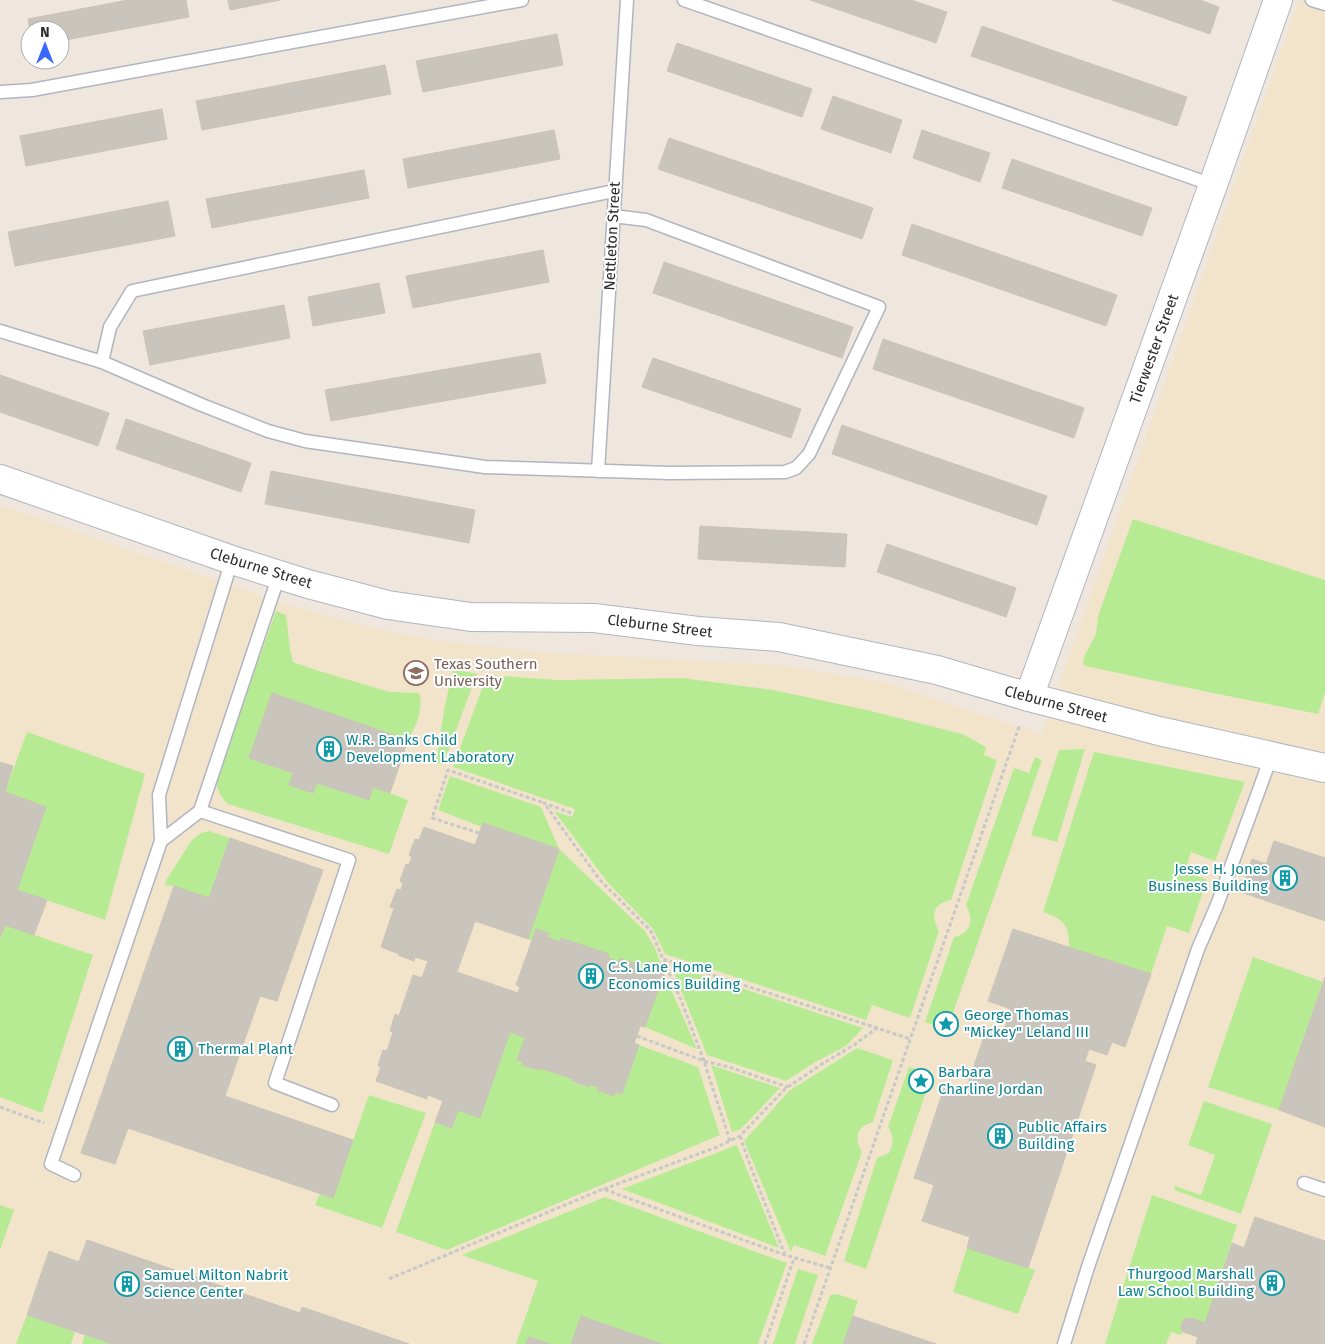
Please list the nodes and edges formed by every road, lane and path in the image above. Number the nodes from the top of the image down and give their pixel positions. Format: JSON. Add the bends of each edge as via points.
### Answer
{"nodes":[{"id":1,"x":522,"y":0,"type":"edge"},
{"id":2,"x":627,"y":0,"type":"edge"},
{"id":3,"x":684,"y":0,"type":"edge"},
{"id":4,"x":1278,"y":0,"type":"edge"},
{"id":5,"x":1312,"y":0,"type":"edge"},
{"id":6,"x":1325,"y":4,"type":"edge"},
{"id":7,"x":0,"y":92,"type":"edge"},
{"id":8,"x":1213,"y":186,"type":"junction"},
{"id":9,"x":614,"y":191,"type":"junction"},
{"id":10,"x":613,"y":216,"type":"junction"},
{"id":11,"x":0,"y":331,"type":"edge"},
{"id":12,"x":102,"y":362,"type":"junction"},
{"id":13,"x":598,"y":471,"type":"junction"},
{"id":14,"x":0,"y":479,"type":"edge"},
{"id":15,"x":232,"y":560,"type":"junction"},
{"id":16,"x":279,"y":575,"type":"junction"},
{"id":17,"x":1029,"y":697,"type":"junction"},
{"id":18,"x":1271,"y":757,"type":"junction"},
{"id":19,"x":1325,"y":768,"type":"edge"},
{"id":20,"x":544,"y":803,"type":"junction"},
{"id":21,"x":200,"y":811,"type":"junction"},
{"id":22,"x":571,"y":812,"type":"dead end"},
{"id":23,"x":479,"y":833,"type":"dead end"},
{"id":24,"x":161,"y":842,"type":"junction"},
{"id":25,"x":664,"y":959,"type":"junction"},
{"id":26,"x":877,"y":1028,"type":"junction"},
{"id":27,"x":636,"y":1036,"type":"dead end"},
{"id":28,"x":910,"y":1039,"type":"junction"},
{"id":29,"x":704,"y":1061,"type":"junction"},
{"id":30,"x":788,"y":1087,"type":"junction"},
{"id":31,"x":332,"y":1105,"type":"dead end"},
{"id":32,"x":0,"y":1107,"type":"edge"},
{"id":33,"x":63,"y":1130,"type":"junction"},
{"id":34,"x":740,"y":1136,"type":"junction"},
{"id":35,"x":730,"y":1141,"type":"junction"},
{"id":36,"x":74,"y":1176,"type":"dead end"},
{"id":37,"x":1304,"y":1183,"type":"dead end"},
{"id":38,"x":603,"y":1189,"type":"junction"},
{"id":39,"x":1325,"y":1190,"type":"edge"},
{"id":40,"x":785,"y":1255,"type":"junction"},
{"id":41,"x":794,"y":1258,"type":"junction"},
{"id":42,"x":830,"y":1268,"type":"junction"},
{"id":43,"x":389,"y":1279,"type":"dead end"},
{"id":44,"x":765,"y":1344,"type":"edge"},
{"id":45,"x":804,"y":1344,"type":"edge"},
{"id":46,"x":1064,"y":1344,"type":"edge"}],
"edges":[{"from":1,"to":7,"type":"lane","via":[[32,90]]},
{"from":2,"to":9,"type":"lane","name":"Nettleton Street"},
{"from":3,"to":8,"type":"lane"},
{"from":4,"to":8,"type":"main road","name":"Tierwester Street"},
{"from":5,"to":6,"type":"lane"},
{"from":8,"to":17,"type":"main road","name":"Tierwester Street"},
{"from":9,"to":10,"type":"lane","name":"Nettleton Street"},
{"from":9,"to":12,"type":"lane","via":[[132,292],[110,327]]},
{"from":10,"to":13,"type":"lane","name":"Nettleton Street"},
{"from":10,"to":13,"type":"lane","via":[[646,220],[879,307],[809,454],[796,468],[786,472]]},
{"from":11,"to":12,"type":"lane"},
{"from":12,"to":13,"type":"lane","via":[[268,431],[305,441],[486,467]]},
{"from":14,"to":15,"type":"main road","name":"Cleburne Street"},
{"from":15,"to":16,"type":"main road","name":"Cleburne Street"},
{"from":15,"to":24,"type":"lane","via":[[159,795]]},
{"from":16,"to":17,"type":"main road","name":"Cleburne Street","via":[[388,605],[471,617],[594,618],[779,637],[936,670]]},
{"from":16,"to":21,"type":"lane"},
{"from":17,"to":18,"type":"main road","name":"Cleburne Street"},
{"from":17,"to":28,"type":"path"},
{"from":18,"to":19,"type":"main road","name":"Cleburne Street"},
{"from":18,"to":46,"type":"lane","via":[[1198,949]]},
{"from":20,"to":22,"type":"path"},
{"from":20,"to":23,"type":"path","via":[[448,770],[432,818]]},
{"from":20,"to":25,"type":"path","via":[[600,880],[651,931]]},
{"from":21,"to":24,"type":"lane"},
{"from":21,"to":31,"type":"lane","via":[[349,860],[275,1083]]},
{"from":24,"to":33,"type":"lane"},
{"from":25,"to":26,"type":"path"},
{"from":25,"to":29,"type":"path"},
{"from":26,"to":28,"type":"path"},
{"from":26,"to":30,"type":"path"},
{"from":27,"to":29,"type":"path"},
{"from":28,"to":42,"type":"path"},
{"from":29,"to":30,"type":"path","via":[[729,1066]]},
{"from":29,"to":35,"type":"path"},
{"from":30,"to":34,"type":"path"},
{"from":32,"to":33,"type":"path"},
{"from":33,"to":36,"type":"lane","via":[[51,1164]]},
{"from":34,"to":35,"type":"path"},
{"from":34,"to":40,"type":"path"},
{"from":35,"to":38,"type":"path"},
{"from":37,"to":39,"type":"lane"},
{"from":38,"to":40,"type":"path"},
{"from":38,"to":43,"type":"path"},
{"from":40,"to":41,"type":"path"},
{"from":41,"to":42,"type":"path"},
{"from":41,"to":44,"type":"path"},
{"from":42,"to":45,"type":"path"}]}
